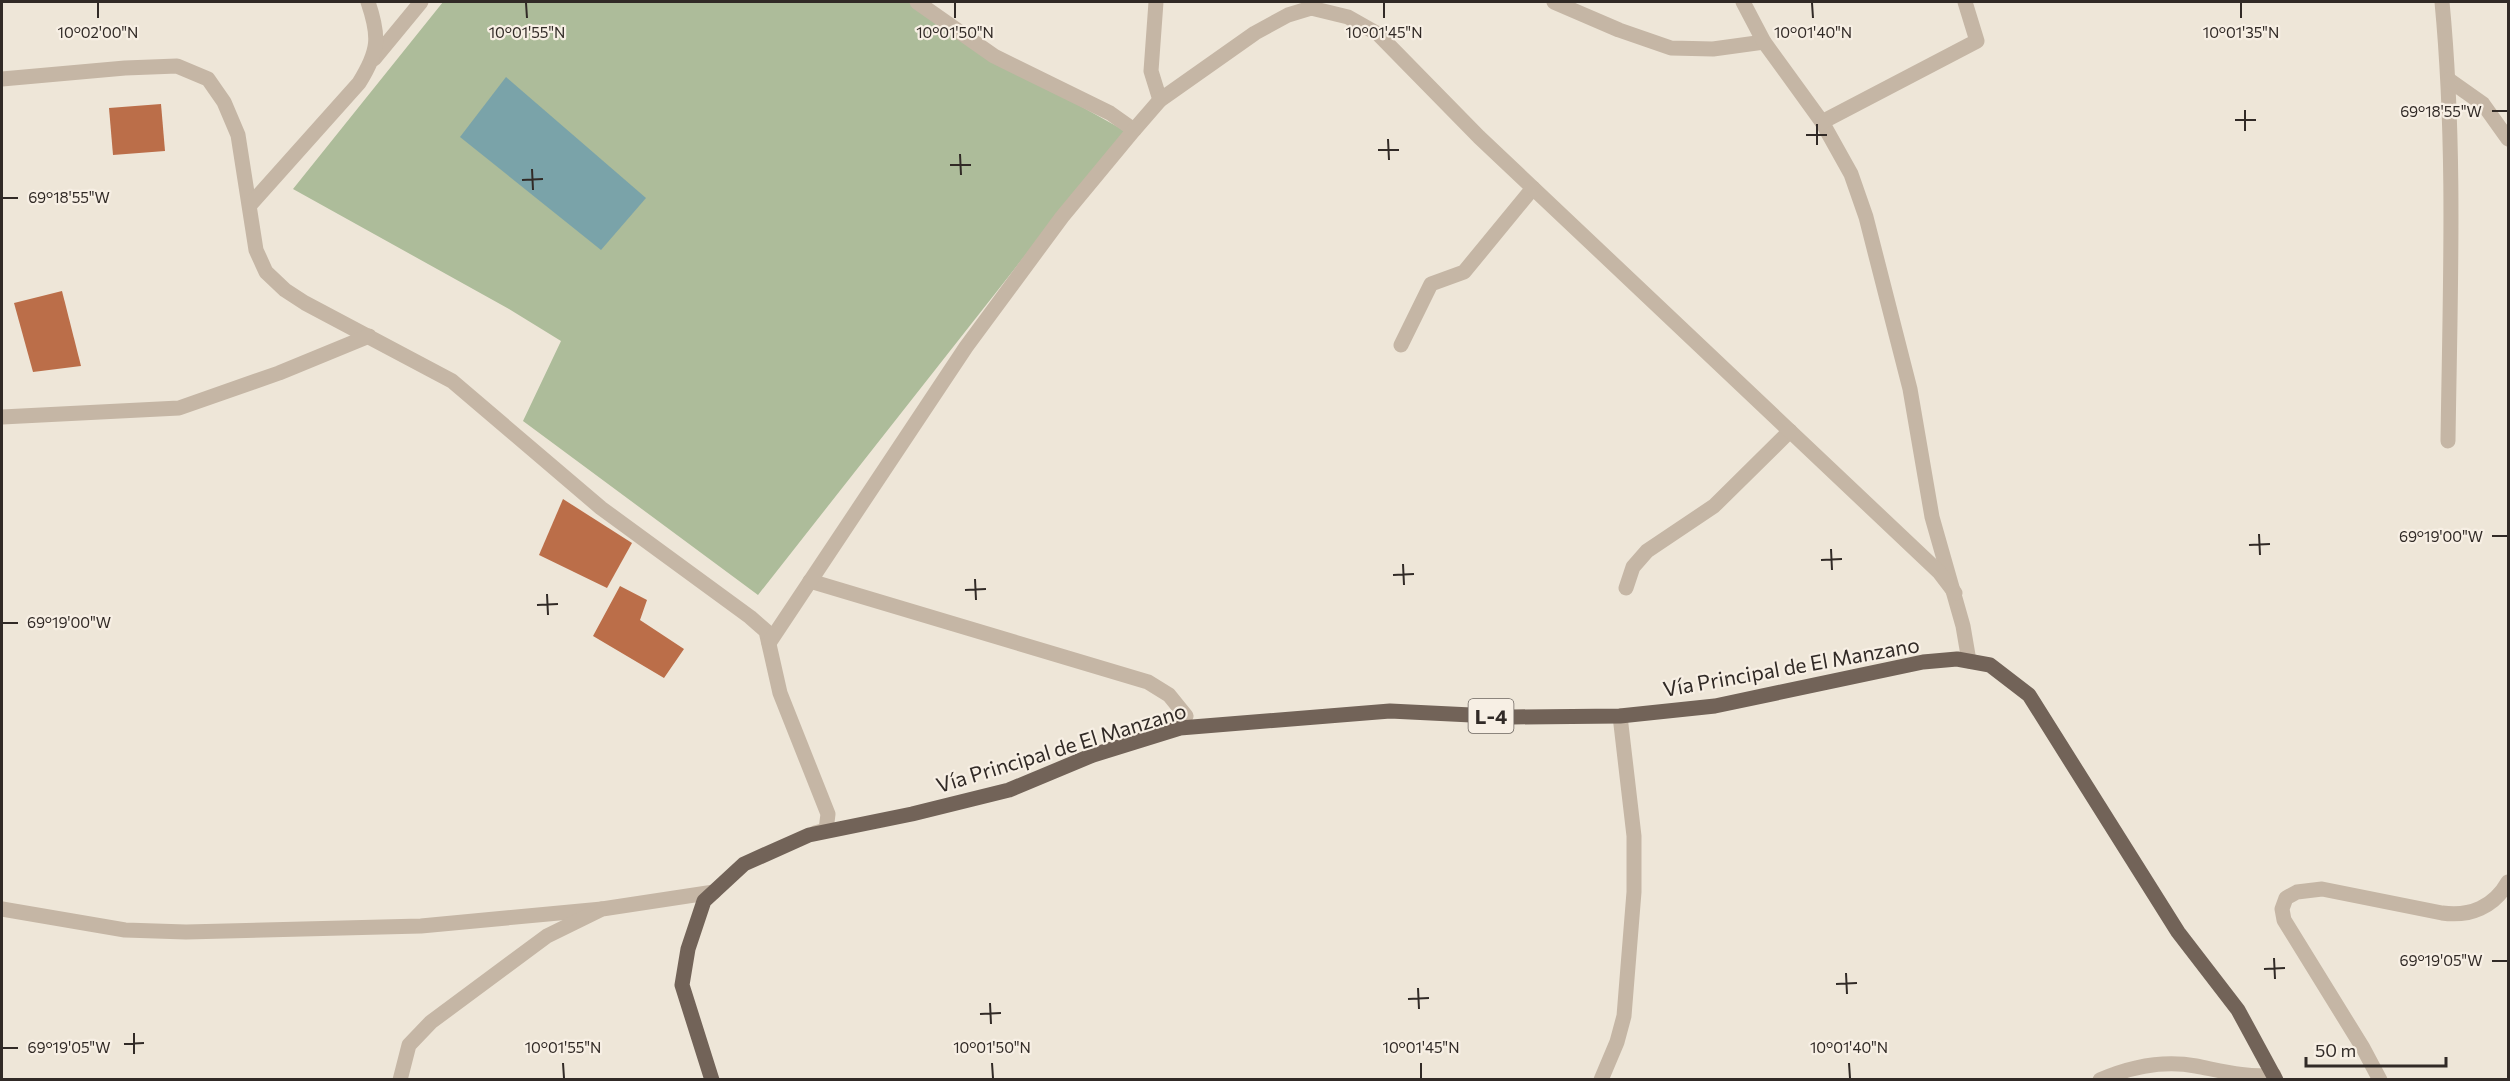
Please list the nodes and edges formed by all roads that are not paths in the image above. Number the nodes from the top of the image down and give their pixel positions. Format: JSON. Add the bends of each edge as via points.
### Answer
{"nodes":[{"id":1,"x":368,"y":2,"type":"edge"},
{"id":2,"x":421,"y":2,"type":"edge"},
{"id":3,"x":917,"y":2,"type":"edge"},
{"id":4,"x":1156,"y":2,"type":"edge"},
{"id":5,"x":1554,"y":2,"type":"edge"},
{"id":6,"x":1743,"y":2,"type":"edge"},
{"id":7,"x":1965,"y":2,"type":"edge"},
{"id":8,"x":2442,"y":2,"type":"edge"},
{"id":9,"x":1764,"y":42,"type":"junction"},
{"id":10,"x":372,"y":61,"type":"junction"},
{"id":11,"x":2,"y":79,"type":"edge"},
{"id":12,"x":2450,"y":80,"type":"junction"},
{"id":13,"x":1160,"y":100,"type":"junction"},
{"id":14,"x":1822,"y":122,"type":"junction"},
{"id":15,"x":1134,"y":130,"type":"junction"},
{"id":16,"x":2508,"y":139,"type":"edge"},
{"id":17,"x":1533,"y":188,"type":"junction"},
{"id":18,"x":250,"y":205,"type":"junction"},
{"id":19,"x":369,"y":336,"type":"junction"},
{"id":20,"x":1401,"y":345,"type":"dead end"},
{"id":21,"x":2,"y":417,"type":"edge"},
{"id":22,"x":1790,"y":431,"type":"junction"},
{"id":23,"x":2448,"y":441,"type":"dead end"},
{"id":24,"x":810,"y":581,"type":"junction"},
{"id":25,"x":1626,"y":588,"type":"dead end"},
{"id":26,"x":1955,"y":593,"type":"junction"},
{"id":27,"x":769,"y":643,"type":"junction"},
{"id":28,"x":1969,"y":661,"type":"junction"},
{"id":29,"x":1620,"y":716,"type":"junction"},
{"id":30,"x":1180,"y":728,"type":"junction"},
{"id":31,"x":809,"y":835,"type":"junction"},
{"id":32,"x":2508,"y":882,"type":"edge"},
{"id":33,"x":714,"y":892,"type":"junction"},
{"id":34,"x":2,"y":909,"type":"edge"},
{"id":35,"x":602,"y":909,"type":"junction"},
{"id":36,"x":2275,"y":1077,"type":"edge"},
{"id":37,"x":400,"y":1080,"type":"edge"},
{"id":38,"x":712,"y":1080,"type":"edge"},
{"id":39,"x":1601,"y":1080,"type":"edge"},
{"id":40,"x":2100,"y":1080,"type":"edge"},
{"id":41,"x":2380,"y":1080,"type":"edge"}],
"edges":[{"from":1,"to":10,"type":"street","via":[[376,44]]},
{"from":2,"to":10,"type":"street"},
{"from":3,"to":15,"type":"street","via":[[994,56],[1110,113]]},
{"from":4,"to":13,"type":"street","via":[[1151,71]]},
{"from":5,"to":9,"type":"street","via":[[1671,48],[1713,49]]},
{"from":6,"to":9,"type":"street"},
{"from":7,"to":14,"type":"street","via":[[1977,41]]},
{"from":8,"to":12,"type":"street"},
{"from":9,"to":14,"type":"street"},
{"from":10,"to":18,"type":"street","via":[[359,82]]},
{"from":11,"to":18,"type":"street","via":[[177,66],[208,79],[224,102],[238,135]]},
{"from":12,"to":16,"type":"street","via":[[2483,104]]},
{"from":12,"to":23,"type":"street"},
{"from":13,"to":15,"type":"street"},
{"from":13,"to":17,"type":"street","via":[[1255,33],[1311,8],[1348,17],[1378,34]]},
{"from":14,"to":26,"type":"street","via":[[1851,174],[1866,217],[1910,389],[1932,517]]},
{"from":15,"to":24,"type":"street","via":[[1062,217],[966,347]]},
{"from":17,"to":20,"type":"street","via":[[1464,272],[1431,284]]},
{"from":17,"to":22,"type":"street"},
{"from":18,"to":19,"type":"street","via":[[256,250],[266,272],[305,303]]},
{"from":19,"to":21,"type":"street","via":[[179,408]]},
{"from":19,"to":27,"type":"street","via":[[452,381],[602,508],[750,617],[766,631]]},
{"from":22,"to":25,"type":"street","via":[[1714,506],[1647,550],[1633,567]]},
{"from":22,"to":26,"type":"street","via":[[1940,572]]},
{"from":24,"to":27,"type":"street"},
{"from":24,"to":30,"type":"street","via":[[1148,682],[1169,695],[1186,716]]},
{"from":26,"to":28,"type":"street"},
{"from":27,"to":31,"type":"street","via":[[780,693],[828,814],[826,830]]},
{"from":28,"to":29,"type":"main road","name":"Vía Principal de El Manzano","number":"L-4","via":[[1923,662],[1715,706]]},
{"from":28,"to":36,"type":"main road","name":"Vía Principal de El Manzano","number":"L-4","via":[[1990,665],[2029,695],[2178,932],[2238,1010]]},
{"from":29,"to":30,"type":"main road","name":"Vía Principal de El Manzano","number":"L-4","via":[[1512,717],[1390,711]]},
{"from":29,"to":39,"type":"street","via":[[1634,836],[1634,891],[1624,1016]]},
{"from":30,"to":31,"type":"main road","name":"Vía Principal de El Manzano","number":"L-4","via":[[1094,755],[1009,790]]},
{"from":31,"to":33,"type":"main road","name":"Vía Principal de El Manzano","number":"L-4","via":[[744,864]]},
{"from":32,"to":41,"type":"street","via":[[2488,905],[2461,914],[2322,889],[2297,892],[2286,898],[2284,920]]},
{"from":33,"to":35,"type":"street"},
{"from":33,"to":38,"type":"main road","name":"Vía Principal de El Manzano","number":"L-4","via":[[704,901],[682,985]]},
{"from":34,"to":35,"type":"street","via":[[124,930],[186,932],[421,926]]},
{"from":35,"to":37,"type":"street","via":[[547,936],[431,1022],[409,1045]]},
{"from":36,"to":40,"type":"street","via":[[2160,1065],[2121,1071]]}]}
